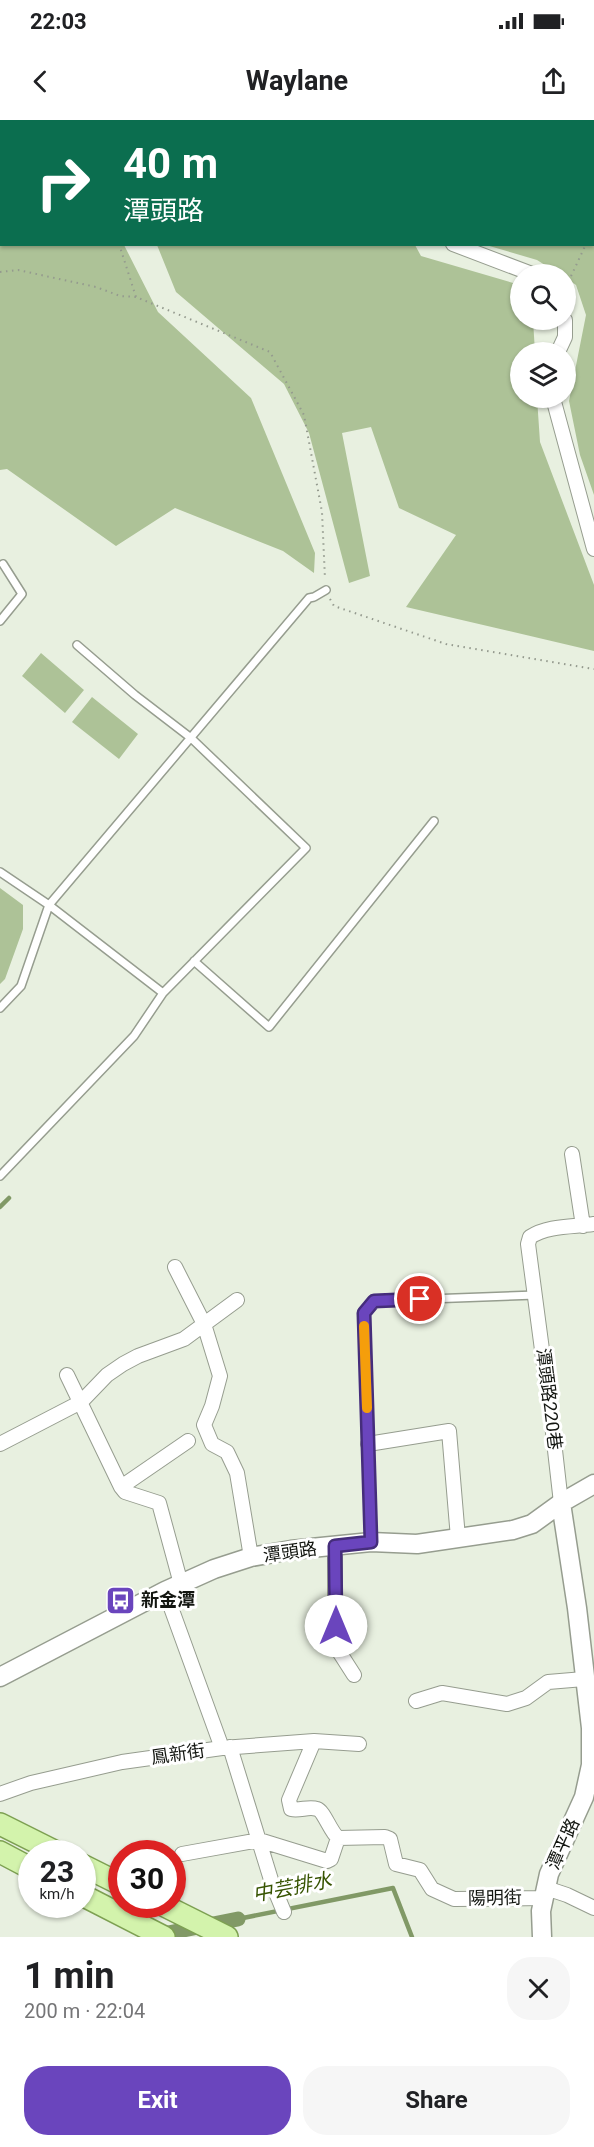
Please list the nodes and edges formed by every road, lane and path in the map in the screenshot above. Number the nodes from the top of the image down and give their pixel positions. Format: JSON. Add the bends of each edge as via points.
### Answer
{"nodes":[{"id":1,"x":120,"y":246,"type":"edge"},
{"id":2,"x":458,"y":246,"type":"edge"},
{"id":3,"x":585,"y":246,"type":"edge"},
{"id":4,"x":576,"y":265,"type":"edge"},
{"id":5,"x":510,"y":266,"type":"edge"},
{"id":6,"x":0,"y":272,"type":"edge"},
{"id":7,"x":136,"y":297,"type":"junction"},
{"id":8,"x":556,"y":408,"type":"edge"},
{"id":9,"x":594,"y":549,"type":"edge"},
{"id":10,"x":3,"y":564,"type":"dead end"},
{"id":11,"x":326,"y":590,"type":"junction"},
{"id":12,"x":0,"y":621,"type":"edge"},
{"id":13,"x":77,"y":645,"type":"dead end"},
{"id":14,"x":594,"y":669,"type":"edge"},
{"id":15,"x":191,"y":738,"type":"junction"},
{"id":16,"x":434,"y":821,"type":"dead end"},
{"id":17,"x":0,"y":872,"type":"edge"},
{"id":18,"x":48,"y":906,"type":"junction"},
{"id":19,"x":194,"y":961,"type":"junction"},
{"id":20,"x":163,"y":993,"type":"junction"},
{"id":21,"x":0,"y":1008,"type":"edge"},
{"id":22,"x":572,"y":1154,"type":"dead end"},
{"id":23,"x":0,"y":1176,"type":"edge"},
{"id":24,"x":589,"y":1225,"type":"edge"},
{"id":25,"x":175,"y":1268,"type":"dead end"},
{"id":26,"x":536,"y":1295,"type":"junction"},
{"id":27,"x":237,"y":1300,"type":"dead end"},
{"id":28,"x":204,"y":1324,"type":"junction"},
{"id":29,"x":67,"y":1375,"type":"dead end"},
{"id":30,"x":546,"y":1380,"type":"dead end"},
{"id":31,"x":81,"y":1402,"type":"junction"},
{"id":32,"x":550,"y":1415,"type":"dead end"},
{"id":33,"x":188,"y":1441,"type":"dead end"},
{"id":34,"x":0,"y":1444,"type":"edge"},
{"id":35,"x":368,"y":1444,"type":"junction"},
{"id":36,"x":594,"y":1484,"type":"edge"},
{"id":37,"x":121,"y":1487,"type":"junction"},
{"id":38,"x":561,"y":1503,"type":"junction"},
{"id":39,"x":458,"y":1538,"type":"junction"},
{"id":40,"x":371,"y":1542,"type":"junction"},
{"id":41,"x":335,"y":1546,"type":"junction"},
{"id":42,"x":251,"y":1557,"type":"junction"},
{"id":43,"x":173,"y":1587,"type":"junction"},
{"id":44,"x":354,"y":1675,"type":"dead end"},
{"id":45,"x":0,"y":1677,"type":"edge"},
{"id":46,"x":584,"y":1679,"type":"junction"},
{"id":47,"x":416,"y":1701,"type":"dead end"},
{"id":48,"x":593,"y":1729,"type":"edge"},
{"id":49,"x":314,"y":1741,"type":"junction"},
{"id":50,"x":359,"y":1744,"type":"dead end"},
{"id":51,"x":226,"y":1748,"type":"junction"},
{"id":52,"x":0,"y":1794,"type":"edge"},
{"id":53,"x":0,"y":1824,"type":"edge"},
{"id":54,"x":338,"y":1838,"type":"junction"},
{"id":55,"x":32,"y":1840,"type":"edge"},
{"id":56,"x":259,"y":1840,"type":"junction"},
{"id":57,"x":0,"y":1852,"type":"edge"},
{"id":58,"x":186,"y":1853,"type":"edge"},
{"id":59,"x":18,"y":1862,"type":"edge"},
{"id":60,"x":545,"y":1893,"type":"junction"},
{"id":61,"x":96,"y":1902,"type":"edge"},
{"id":62,"x":594,"y":1908,"type":"edge"},
{"id":63,"x":284,"y":1912,"type":"dead end"},
{"id":64,"x":186,"y":1917,"type":"edge"},
{"id":65,"x":164,"y":1937,"type":"edge"},
{"id":66,"x":226,"y":1937,"type":"edge"},
{"id":67,"x":542,"y":1937,"type":"edge"}],
"edges":[{"from":1,"to":7,"type":"path"},
{"from":2,"to":5,"type":"street"},
{"from":3,"to":4,"type":"path"},
{"from":6,"to":7,"type":"path","via":[[18,270]]},
{"from":7,"to":11,"type":"path","via":[[270,352],[304,415],[322,512]]},
{"from":8,"to":9,"type":"street"},
{"from":10,"to":12,"type":"lane","via":[[22,594]]},
{"from":11,"to":14,"type":"path","via":[[334,606],[447,644]]},
{"from":11,"to":15,"type":"lane","via":[[309,598]]},
{"from":13,"to":15,"type":"lane"},
{"from":15,"to":18,"type":"lane"},
{"from":15,"to":19,"type":"lane","via":[[306,848]]},
{"from":16,"to":19,"type":"lane","via":[[269,1027]]},
{"from":17,"to":18,"type":"lane"},
{"from":18,"to":20,"type":"lane"},
{"from":18,"to":21,"type":"lane","via":[[21,986]]},
{"from":19,"to":20,"type":"lane"},
{"from":20,"to":23,"type":"lane","via":[[134,1036]]},
{"from":22,"to":24,"type":"street"},
{"from":24,"to":26,"type":"street","name":"潭頭路220巷","via":[[538,1232],[530,1237]]},
{"from":25,"to":28,"type":"street"},
{"from":26,"to":30,"type":"street","name":"潭頭路220巷"},
{"from":26,"to":35,"type":"lane","via":[[374,1301],[364,1313]]},
{"from":27,"to":28,"type":"street"},
{"from":28,"to":31,"type":"street","via":[[184,1339],[123,1364]]},
{"from":28,"to":42,"type":"street","via":[[220,1376],[204,1425],[212,1444],[227,1452],[237,1473]]},
{"from":29,"to":31,"type":"street"},
{"from":31,"to":34,"type":"street"},
{"from":31,"to":37,"type":"street"},
{"from":32,"to":38,"type":"street","name":"潭頭路220巷"},
{"from":33,"to":37,"type":"street"},
{"from":35,"to":39,"type":"street","via":[[449,1431]]},
{"from":35,"to":40,"type":"lane"},
{"from":36,"to":38,"type":"street","name":"潭頭路"},
{"from":37,"to":43,"type":"street","via":[[125,1492],[159,1503]]},
{"from":38,"to":39,"type":"street","name":"潭頭路","via":[[532,1524]]},
{"from":38,"to":46,"type":"street","name":"潭平路"},
{"from":39,"to":40,"type":"street","name":"潭頭路","via":[[417,1544]]},
{"from":40,"to":41,"type":"street","name":"潭頭路"},
{"from":41,"to":42,"type":"street","name":"潭頭路"},
{"from":41,"to":44,"type":"street","via":[[335,1641]]},
{"from":42,"to":43,"type":"street","name":"潭頭路"},
{"from":43,"to":45,"type":"street","name":"潭頭路"},
{"from":43,"to":51,"type":"street"},
{"from":46,"to":47,"type":"street","via":[[548,1682],[526,1698],[507,1704],[442,1692]]},
{"from":46,"to":48,"type":"street","name":"潭平路"},
{"from":48,"to":60,"type":"street","name":"潭平路","via":[[584,1797],[549,1874]]},
{"from":49,"to":50,"type":"street","name":"鳳新街"},
{"from":49,"to":51,"type":"street","name":"鳳新街"},
{"from":49,"to":54,"type":"street","via":[[289,1805],[298,1811],[321,1811]]},
{"from":51,"to":52,"type":"street","name":"鳳新街","via":[[122,1762]]},
{"from":51,"to":56,"type":"street"},
{"from":53,"to":55,"type":"main road"},
{"from":54,"to":56,"type":"street","via":[[327,1861]]},
{"from":54,"to":60,"type":"street","name":"陽明街","via":[[390,1839],[396,1864],[420,1870],[432,1889],[454,1899]]},
{"from":56,"to":58,"type":"street"},
{"from":56,"to":63,"type":"street"},
{"from":57,"to":59,"type":"main road"},
{"from":60,"to":62,"type":"street","via":[[567,1895]]},
{"from":60,"to":67,"type":"street","name":"潭平路"},
{"from":61,"to":65,"type":"main road"},
{"from":64,"to":66,"type":"main road"}]}
